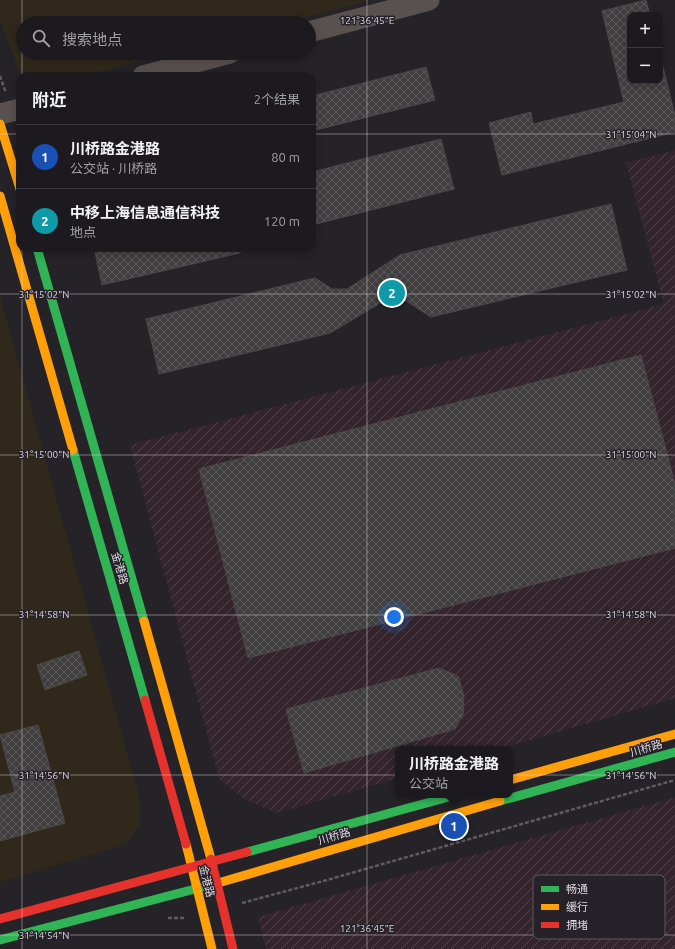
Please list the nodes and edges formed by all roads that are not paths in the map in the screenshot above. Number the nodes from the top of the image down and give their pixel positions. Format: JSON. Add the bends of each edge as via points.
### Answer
{"nodes":[{"id":1,"x":430,"y":0,"type":"edge"},
{"id":2,"x":316,"y":30,"type":"edge"},
{"id":3,"x":204,"y":60,"type":"edge"},
{"id":4,"x":158,"y":72,"type":"edge"},
{"id":5,"x":16,"y":110,"type":"edge"},
{"id":6,"x":0,"y":114,"type":"edge"},
{"id":7,"x":0,"y":124,"type":"edge"},
{"id":8,"x":16,"y":176,"type":"edge"},
{"id":9,"x":0,"y":196,"type":"edge"},
{"id":10,"x":16,"y":252,"type":"edge"},
{"id":11,"x":16,"y":252,"type":"edge"},
{"id":12,"x":38,"y":252,"type":"edge"},
{"id":13,"x":675,"y":734,"type":"edge"},
{"id":14,"x":675,"y":752,"type":"edge"},
{"id":15,"x":513,"y":779,"type":"edge"},
{"id":16,"x":445,"y":798,"type":"edge"},
{"id":17,"x":513,"y":798,"type":"edge"},
{"id":18,"x":513,"y":798,"type":"edge"},
{"id":19,"x":211,"y":861,"type":"junction"},
{"id":20,"x":191,"y":867,"type":"junction"},
{"id":21,"x":216,"y":882,"type":"junction"},
{"id":22,"x":197,"y":889,"type":"junction"},
{"id":23,"x":0,"y":919,"type":"edge"},
{"id":24,"x":0,"y":940,"type":"edge"},
{"id":25,"x":212,"y":949,"type":"edge"},
{"id":26,"x":233,"y":949,"type":"edge"}],
"edges":[{"from":1,"to":2,"type":"street"},
{"from":3,"to":4,"type":"street"},
{"from":5,"to":6,"type":"street"},
{"from":7,"to":8,"type":"street"},
{"from":9,"to":10,"type":"street","name":"金港路"},
{"from":11,"to":20,"type":"street","name":"金港路","via":[[181,824]]},
{"from":12,"to":19,"type":"street","name":"金港路","via":[[199,811]]},
{"from":13,"to":15,"type":"street","name":"川桥路"},
{"from":14,"to":18,"type":"street","name":"川桥路"},
{"from":16,"to":19,"type":"street","name":"川桥路"},
{"from":17,"to":21,"type":"street","name":"川桥路"},
{"from":19,"to":20,"type":"street","name":"川桥路"},
{"from":19,"to":21,"type":"street","name":"金港路"},
{"from":20,"to":22,"type":"street","name":"金港路"},
{"from":20,"to":23,"type":"street","name":"川桥路"},
{"from":21,"to":22,"type":"street","name":"川桥路"},
{"from":21,"to":26,"type":"street","name":"金港路"},
{"from":22,"to":24,"type":"street","name":"川桥路"},
{"from":22,"to":25,"type":"street","name":"金港路"}]}
